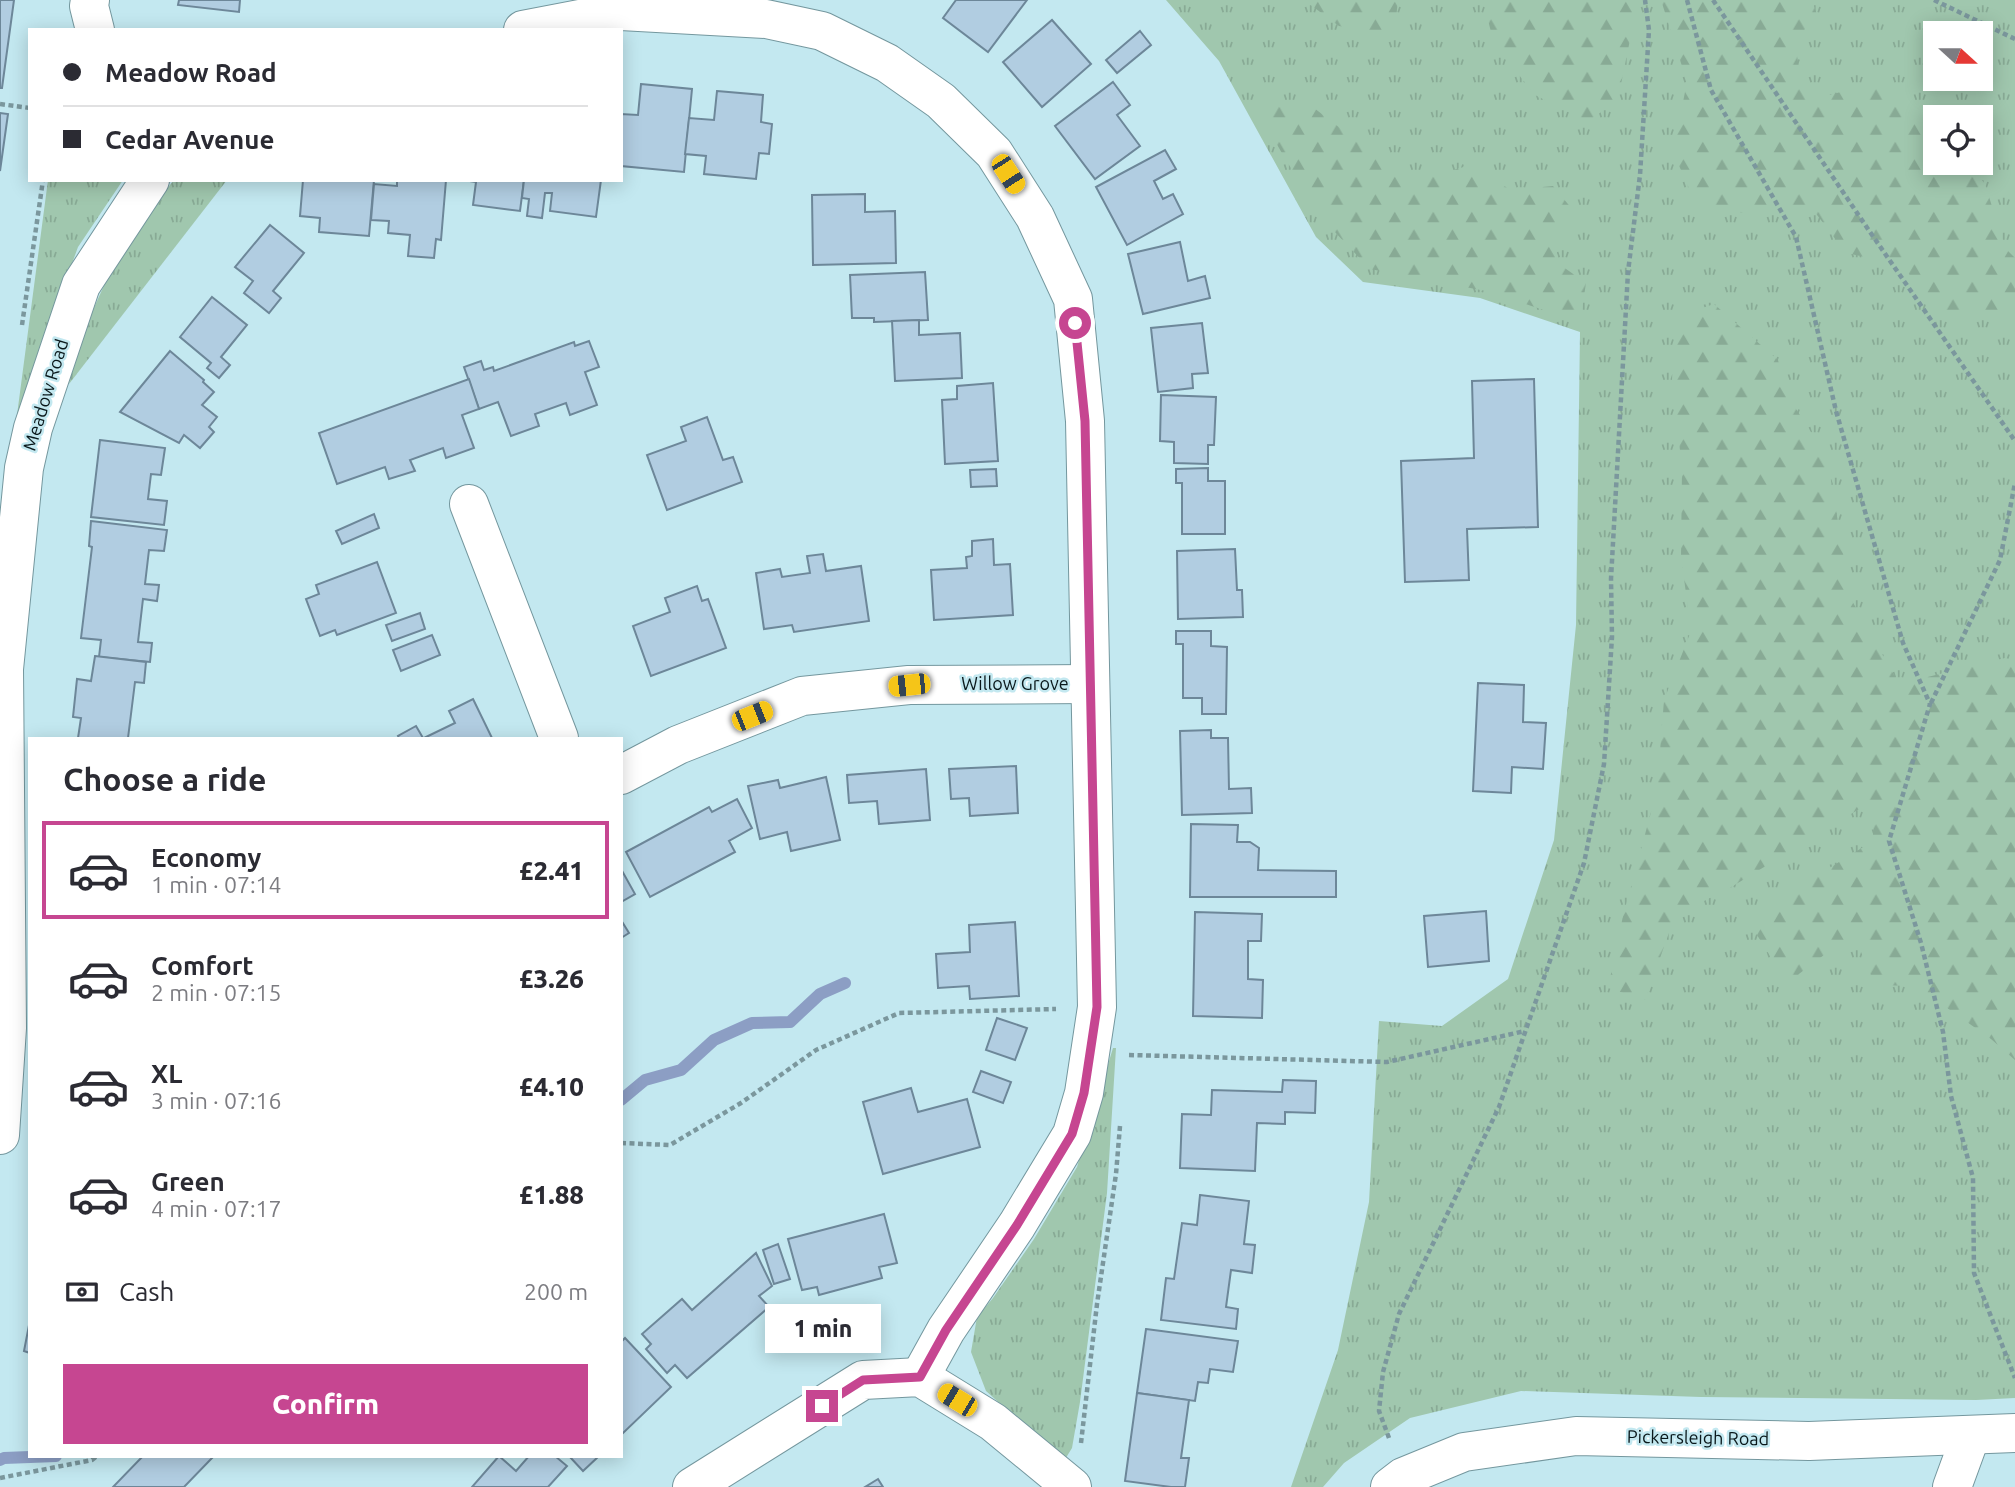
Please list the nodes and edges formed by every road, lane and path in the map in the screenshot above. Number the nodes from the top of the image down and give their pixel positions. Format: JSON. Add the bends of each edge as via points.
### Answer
{"nodes":[{"id":1,"x":90,"y":0,"type":"edge"},
{"id":2,"x":1645,"y":0,"type":"edge"},
{"id":3,"x":1687,"y":0,"type":"edge"},
{"id":4,"x":1713,"y":0,"type":"edge"},
{"id":5,"x":1934,"y":0,"type":"edge"},
{"id":6,"x":94,"y":28,"type":"edge"},
{"id":7,"x":533,"y":28,"type":"edge"},
{"id":8,"x":2015,"y":39,"type":"edge"},
{"id":9,"x":0,"y":104,"type":"edge"},
{"id":10,"x":28,"y":108,"type":"edge"},
{"id":11,"x":149,"y":182,"type":"edge"},
{"id":12,"x":2015,"y":441,"type":"edge"},
{"id":13,"x":2015,"y":483,"type":"edge"},
{"id":14,"x":469,"y":504,"type":"dead end"},
{"id":15,"x":1090,"y":684,"type":"junction"},
{"id":16,"x":1930,"y":704,"type":"junction"},
{"id":17,"x":559,"y":737,"type":"edge"},
{"id":18,"x":623,"y":774,"type":"edge"},
{"id":19,"x":1097,"y":1007,"type":"junction"},
{"id":20,"x":18,"y":1026,"type":"edge"},
{"id":21,"x":1525,"y":1031,"type":"junction"},
{"id":22,"x":1124,"y":1062,"type":"dead end"},
{"id":23,"x":1120,"y":1124,"type":"dead end"},
{"id":24,"x":0,"y":1135,"type":"edge"},
{"id":25,"x":623,"y":1143,"type":"edge"},
{"id":26,"x":920,"y":1377,"type":"junction"},
{"id":27,"x":2015,"y":1378,"type":"edge"},
{"id":28,"x":2015,"y":1433,"type":"edge"},
{"id":29,"x":1971,"y":1435,"type":"junction"},
{"id":30,"x":1080,"y":1448,"type":"dead end"},
{"id":31,"x":94,"y":1458,"type":"edge"},
{"id":32,"x":0,"y":1478,"type":"edge"},
{"id":33,"x":1396,"y":1482,"type":"edge"},
{"id":34,"x":692,"y":1487,"type":"edge"},
{"id":35,"x":1072,"y":1487,"type":"edge"},
{"id":36,"x":1952,"y":1487,"type":"edge"}],
"edges":[{"from":1,"to":6,"type":"street"},
{"from":2,"to":21,"type":"path","via":[[1648,30],[1640,175],[1628,272],[1604,764],[1584,863]]},
{"from":3,"to":16,"type":"path","via":[[1711,90],[1796,237],[1836,411],[1903,643]]},
{"from":4,"to":12,"type":"path"},
{"from":5,"to":8,"type":"path"},
{"from":7,"to":15,"type":"street","via":[[621,11],[766,19],[822,31],[887,63],[941,101],[994,153],[1035,217],[1073,299],[1085,421]]},
{"from":9,"to":10,"type":"path"},
{"from":11,"to":20,"type":"street","name":"Meadow Road","via":[[81,285],[24,468],[4,669]]},
{"from":13,"to":16,"type":"path","via":[[2000,560]]},
{"from":14,"to":17,"type":"street"},
{"from":15,"to":18,"type":"street","name":"Willow Grove","via":[[909,685],[802,696],[678,745]]},
{"from":15,"to":19,"type":"street"},
{"from":16,"to":27,"type":"path","via":[[1889,841],[1921,943],[1943,1032],[1951,1096],[1973,1178],[1974,1273]]},
{"from":19,"to":25,"type":"path","via":[[899,1013],[816,1050],[741,1103],[670,1145]]},
{"from":19,"to":26,"type":"street","via":[[1084,1093],[1072,1134]]},
{"from":20,"to":24,"type":"street","name":"Meadow Road"},
{"from":21,"to":22,"type":"path","via":[[1387,1062],[1125,1055]]},
{"from":21,"to":33,"type":"path","via":[[1499,1107],[1399,1314],[1382,1372],[1379,1411]]},
{"from":23,"to":30,"type":"path"},
{"from":26,"to":34,"type":"street","via":[[863,1380]]},
{"from":26,"to":35,"type":"street","via":[[993,1422]]},
{"from":28,"to":29,"type":"street","name":"Pickersleigh Road"},
{"from":29,"to":33,"type":"street","name":"Pickersleigh Road","via":[[1809,1441],[1576,1436],[1464,1452]]},
{"from":29,"to":36,"type":"street"},
{"from":31,"to":32,"type":"path"}]}
